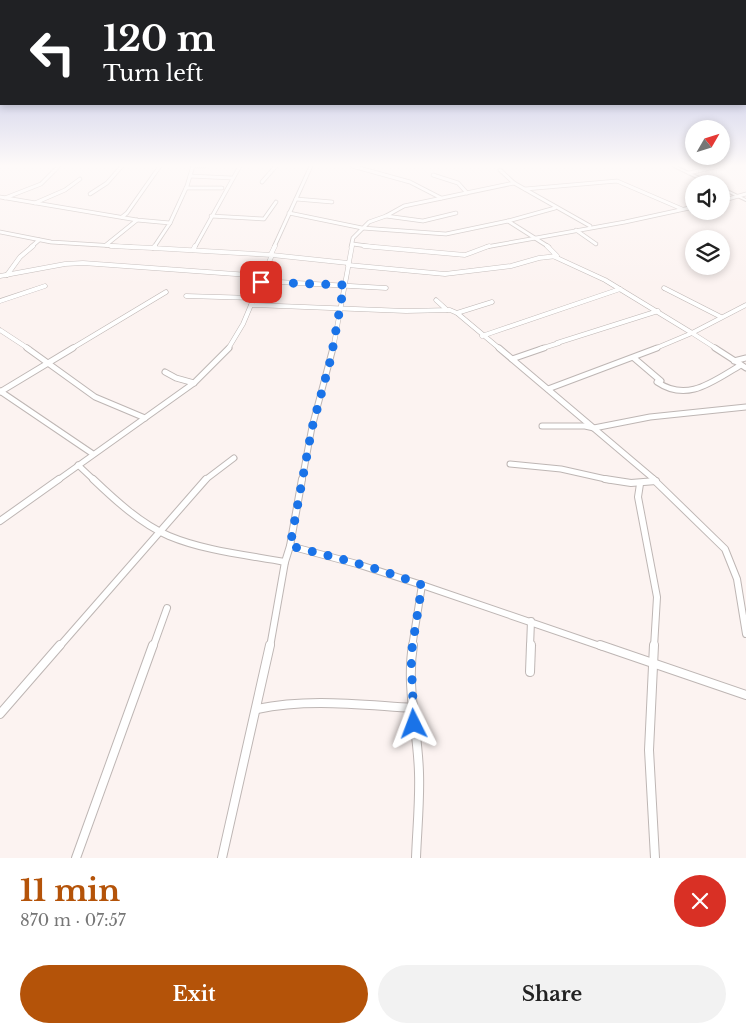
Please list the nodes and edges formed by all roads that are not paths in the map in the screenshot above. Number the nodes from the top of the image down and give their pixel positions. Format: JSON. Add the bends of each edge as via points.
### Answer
{"nodes":[{"id":1,"x":47,"y":206,"type":"edge"},
{"id":2,"x":132,"y":206,"type":"edge"},
{"id":3,"x":178,"y":206,"type":"edge"},
{"id":4,"x":217,"y":206,"type":"edge"},
{"id":5,"x":273,"y":206,"type":"edge"},
{"id":6,"x":292,"y":206,"type":"edge"},
{"id":7,"x":404,"y":206,"type":"edge"},
{"id":8,"x":552,"y":206,"type":"edge"},
{"id":9,"x":675,"y":206,"type":"edge"},
{"id":10,"x":555,"y":208,"type":"junction"},
{"id":11,"x":685,"y":208,"type":"edge"},
{"id":12,"x":682,"y":209,"type":"junction"},
{"id":13,"x":289,"y":213,"type":"junction"},
{"id":14,"x":456,"y":213,"type":"dead end"},
{"id":15,"x":211,"y":216,"type":"junction"},
{"id":16,"x":386,"y":216,"type":"junction"},
{"id":17,"x":122,"y":218,"type":"junction"},
{"id":18,"x":137,"y":220,"type":"junction"},
{"id":19,"x":508,"y":222,"type":"junction"},
{"id":20,"x":170,"y":223,"type":"junction"},
{"id":21,"x":590,"y":226,"type":"junction"},
{"id":22,"x":362,"y":228,"type":"junction"},
{"id":23,"x":576,"y":230,"type":"junction"},
{"id":24,"x":0,"y":232,"type":"edge"},
{"id":25,"x":534,"y":238,"type":"junction"},
{"id":26,"x":39,"y":240,"type":"junction"},
{"id":27,"x":353,"y":244,"type":"junction"},
{"id":28,"x":596,"y":244,"type":"dead end"},
{"id":29,"x":104,"y":246,"type":"junction"},
{"id":30,"x":154,"y":248,"type":"junction"},
{"id":31,"x":193,"y":250,"type":"junction"},
{"id":32,"x":272,"y":254,"type":"junction"},
{"id":33,"x":555,"y":256,"type":"junction"},
{"id":34,"x":348,"y":264,"type":"junction"},
{"id":35,"x":7,"y":275,"type":"junction"},
{"id":36,"x":0,"y":276,"type":"edge"},
{"id":37,"x":263,"y":276,"type":"junction"},
{"id":38,"x":261,"y":282,"type":"junction"},
{"id":39,"x":344,"y":285,"type":"junction"},
{"id":40,"x":45,"y":286,"type":"dead end"},
{"id":41,"x":386,"y":288,"type":"dead end"},
{"id":42,"x":664,"y":288,"type":"dead end"},
{"id":43,"x":620,"y":289,"type":"junction"},
{"id":44,"x":166,"y":292,"type":"dead end"},
{"id":45,"x":186,"y":296,"type":"dead end"},
{"id":46,"x":254,"y":298,"type":"junction"},
{"id":47,"x":436,"y":300,"type":"dead end"},
{"id":48,"x":0,"y":301,"type":"edge"},
{"id":49,"x":492,"y":302,"type":"dead end"},
{"id":50,"x":251,"y":305,"type":"junction"},
{"id":51,"x":746,"y":305,"type":"edge"},
{"id":52,"x":339,"y":309,"type":"junction"},
{"id":53,"x":447,"y":310,"type":"junction"},
{"id":54,"x":658,"y":311,"type":"junction"},
{"id":55,"x":457,"y":313,"type":"junction"},
{"id":56,"x":721,"y":317,"type":"junction"},
{"id":57,"x":543,"y":318,"type":"dead end"},
{"id":58,"x":0,"y":330,"type":"edge"},
{"id":59,"x":588,"y":333,"type":"dead end"},
{"id":60,"x":692,"y":333,"type":"junction"},
{"id":61,"x":482,"y":336,"type":"junction"},
{"id":62,"x":557,"y":343,"type":"junction"},
{"id":63,"x":634,"y":358,"type":"junction"},
{"id":64,"x":746,"y":358,"type":"edge"},
{"id":65,"x":512,"y":360,"type":"junction"},
{"id":66,"x":734,"y":360,"type":"junction"},
{"id":67,"x":48,"y":362,"type":"junction"},
{"id":68,"x":741,"y":365,"type":"junction"},
{"id":69,"x":746,"y":368,"type":"edge"},
{"id":70,"x":165,"y":372,"type":"dead end"},
{"id":71,"x":194,"y":383,"type":"junction"},
{"id":72,"x":548,"y":389,"type":"junction"},
{"id":73,"x":0,"y":392,"type":"edge"},
{"id":74,"x":746,"y":407,"type":"edge"},
{"id":75,"x":145,"y":418,"type":"junction"},
{"id":76,"x":542,"y":426,"type":"dead end"},
{"id":77,"x":594,"y":428,"type":"junction"},
{"id":78,"x":92,"y":454,"type":"junction"},
{"id":79,"x":234,"y":458,"type":"dead end"},
{"id":80,"x":510,"y":464,"type":"dead end"},
{"id":81,"x":78,"y":465,"type":"junction"},
{"id":82,"x":656,"y":481,"type":"junction"},
{"id":83,"x":640,"y":484,"type":"junction"},
{"id":84,"x":0,"y":521,"type":"edge"},
{"id":85,"x":159,"y":531,"type":"junction"},
{"id":86,"x":290,"y":546,"type":"junction"},
{"id":87,"x":284,"y":562,"type":"junction"},
{"id":88,"x":422,"y":585,"type":"junction"},
{"id":89,"x":167,"y":608,"type":"dead end"},
{"id":90,"x":531,"y":621,"type":"junction"},
{"id":91,"x":746,"y":634,"type":"edge"},
{"id":92,"x":652,"y":662,"type":"junction"},
{"id":93,"x":530,"y":672,"type":"dead end"},
{"id":94,"x":746,"y":695,"type":"edge"},
{"id":95,"x":413,"y":708,"type":"junction"},
{"id":96,"x":258,"y":709,"type":"junction"},
{"id":97,"x":0,"y":714,"type":"edge"},
{"id":98,"x":76,"y":858,"type":"edge"},
{"id":99,"x":222,"y":858,"type":"edge"},
{"id":100,"x":416,"y":858,"type":"edge"},
{"id":101,"x":655,"y":858,"type":"edge"}],
"edges":[{"from":1,"to":17,"type":"street"},
{"from":2,"to":17,"type":"street"},
{"from":3,"to":20,"type":"street"},
{"from":4,"to":15,"type":"street"},
{"from":5,"to":15,"type":"street","via":[[264,219]]},
{"from":6,"to":13,"type":"street"},
{"from":7,"to":16,"type":"street"},
{"from":8,"to":10,"type":"street"},
{"from":9,"to":12,"type":"street"},
{"from":10,"to":19,"type":"street"},
{"from":10,"to":21,"type":"street"},
{"from":11,"to":12,"type":"street"},
{"from":12,"to":21,"type":"street"},
{"from":13,"to":22,"type":"street"},
{"from":13,"to":32,"type":"street"},
{"from":14,"to":16,"type":"street","via":[[423,221]]},
{"from":15,"to":31,"type":"street"},
{"from":16,"to":22,"type":"street"},
{"from":17,"to":18,"type":"street"},
{"from":18,"to":20,"type":"street"},
{"from":18,"to":29,"type":"street"},
{"from":19,"to":22,"type":"street","via":[[446,234]]},
{"from":19,"to":25,"type":"street"},
{"from":20,"to":30,"type":"street"},
{"from":21,"to":23,"type":"street"},
{"from":22,"to":27,"type":"street","via":[[353,238]]},
{"from":23,"to":25,"type":"street"},
{"from":23,"to":28,"type":"street"},
{"from":24,"to":26,"type":"street"},
{"from":25,"to":27,"type":"street","via":[[490,245],[465,254]]},
{"from":25,"to":33,"type":"street","via":[[552,249]]},
{"from":26,"to":29,"type":"street"},
{"from":26,"to":35,"type":"street","via":[[20,257]]},
{"from":27,"to":34,"type":"street"},
{"from":29,"to":30,"type":"street"},
{"from":30,"to":31,"type":"street"},
{"from":31,"to":32,"type":"street"},
{"from":32,"to":34,"type":"street"},
{"from":32,"to":37,"type":"street"},
{"from":33,"to":34,"type":"street","via":[[501,268],[445,274]]},
{"from":33,"to":43,"type":"street"},
{"from":34,"to":39,"type":"street"},
{"from":35,"to":36,"type":"street"},
{"from":35,"to":37,"type":"street","via":[[65,264],[92,263]]},
{"from":37,"to":38,"type":"street"},
{"from":38,"to":39,"type":"street"},
{"from":38,"to":46,"type":"street"},
{"from":39,"to":41,"type":"street"},
{"from":39,"to":52,"type":"street"},
{"from":40,"to":48,"type":"street"},
{"from":42,"to":56,"type":"street"},
{"from":43,"to":54,"type":"street"},
{"from":43,"to":61,"type":"street"},
{"from":44,"to":67,"type":"street"},
{"from":45,"to":46,"type":"street"},
{"from":46,"to":50,"type":"street"},
{"from":47,"to":53,"type":"street"},
{"from":49,"to":55,"type":"street"},
{"from":50,"to":52,"type":"street"},
{"from":50,"to":71,"type":"street","via":[[226,353]]},
{"from":51,"to":56,"type":"street"},
{"from":52,"to":53,"type":"street"},
{"from":52,"to":86,"type":"street"},
{"from":53,"to":55,"type":"street"},
{"from":54,"to":60,"type":"street"},
{"from":54,"to":62,"type":"street"},
{"from":55,"to":61,"type":"street"},
{"from":56,"to":60,"type":"street"},
{"from":57,"to":61,"type":"street"},
{"from":58,"to":67,"type":"street"},
{"from":59,"to":62,"type":"street"},
{"from":60,"to":63,"type":"street"},
{"from":60,"to":66,"type":"street"},
{"from":61,"to":65,"type":"street"},
{"from":62,"to":65,"type":"street"},
{"from":63,"to":68,"type":"street","via":[[670,390],[679,393],[701,388]]},
{"from":63,"to":72,"type":"street"},
{"from":64,"to":66,"type":"street"},
{"from":65,"to":72,"type":"street"},
{"from":66,"to":68,"type":"street"},
{"from":67,"to":73,"type":"street"},
{"from":67,"to":75,"type":"street","via":[[95,397]]},
{"from":68,"to":69,"type":"street"},
{"from":70,"to":71,"type":"street"},
{"from":71,"to":75,"type":"street"},
{"from":72,"to":77,"type":"street"},
{"from":73,"to":78,"type":"street"},
{"from":74,"to":77,"type":"street","via":[[650,417]]},
{"from":75,"to":78,"type":"street"},
{"from":76,"to":77,"type":"street"},
{"from":77,"to":82,"type":"street"},
{"from":78,"to":81,"type":"street"},
{"from":79,"to":85,"type":"street","via":[[209,476]]},
{"from":80,"to":83,"type":"street","via":[[551,467],[612,482]]},
{"from":81,"to":84,"type":"street"},
{"from":81,"to":85,"type":"street","via":[[118,502]]},
{"from":82,"to":83,"type":"street"},
{"from":82,"to":91,"type":"street","via":[[715,538],[732,560]]},
{"from":83,"to":92,"type":"street","via":[[638,497],[657,597]]},
{"from":85,"to":87,"type":"street","via":[[188,543]]},
{"from":85,"to":97,"type":"street"},
{"from":86,"to":87,"type":"street"},
{"from":86,"to":88,"type":"street","via":[[348,560]]},
{"from":87,"to":96,"type":"street"},
{"from":88,"to":90,"type":"street"},
{"from":88,"to":95,"type":"street","via":[[411,655]]},
{"from":89,"to":98,"type":"street"},
{"from":90,"to":92,"type":"street"},
{"from":90,"to":93,"type":"street"},
{"from":92,"to":94,"type":"street"},
{"from":92,"to":101,"type":"street","via":[[649,750]]},
{"from":95,"to":96,"type":"street","via":[[273,704]]},
{"from":95,"to":100,"type":"street","via":[[419,773]]},
{"from":96,"to":99,"type":"street"}]}
